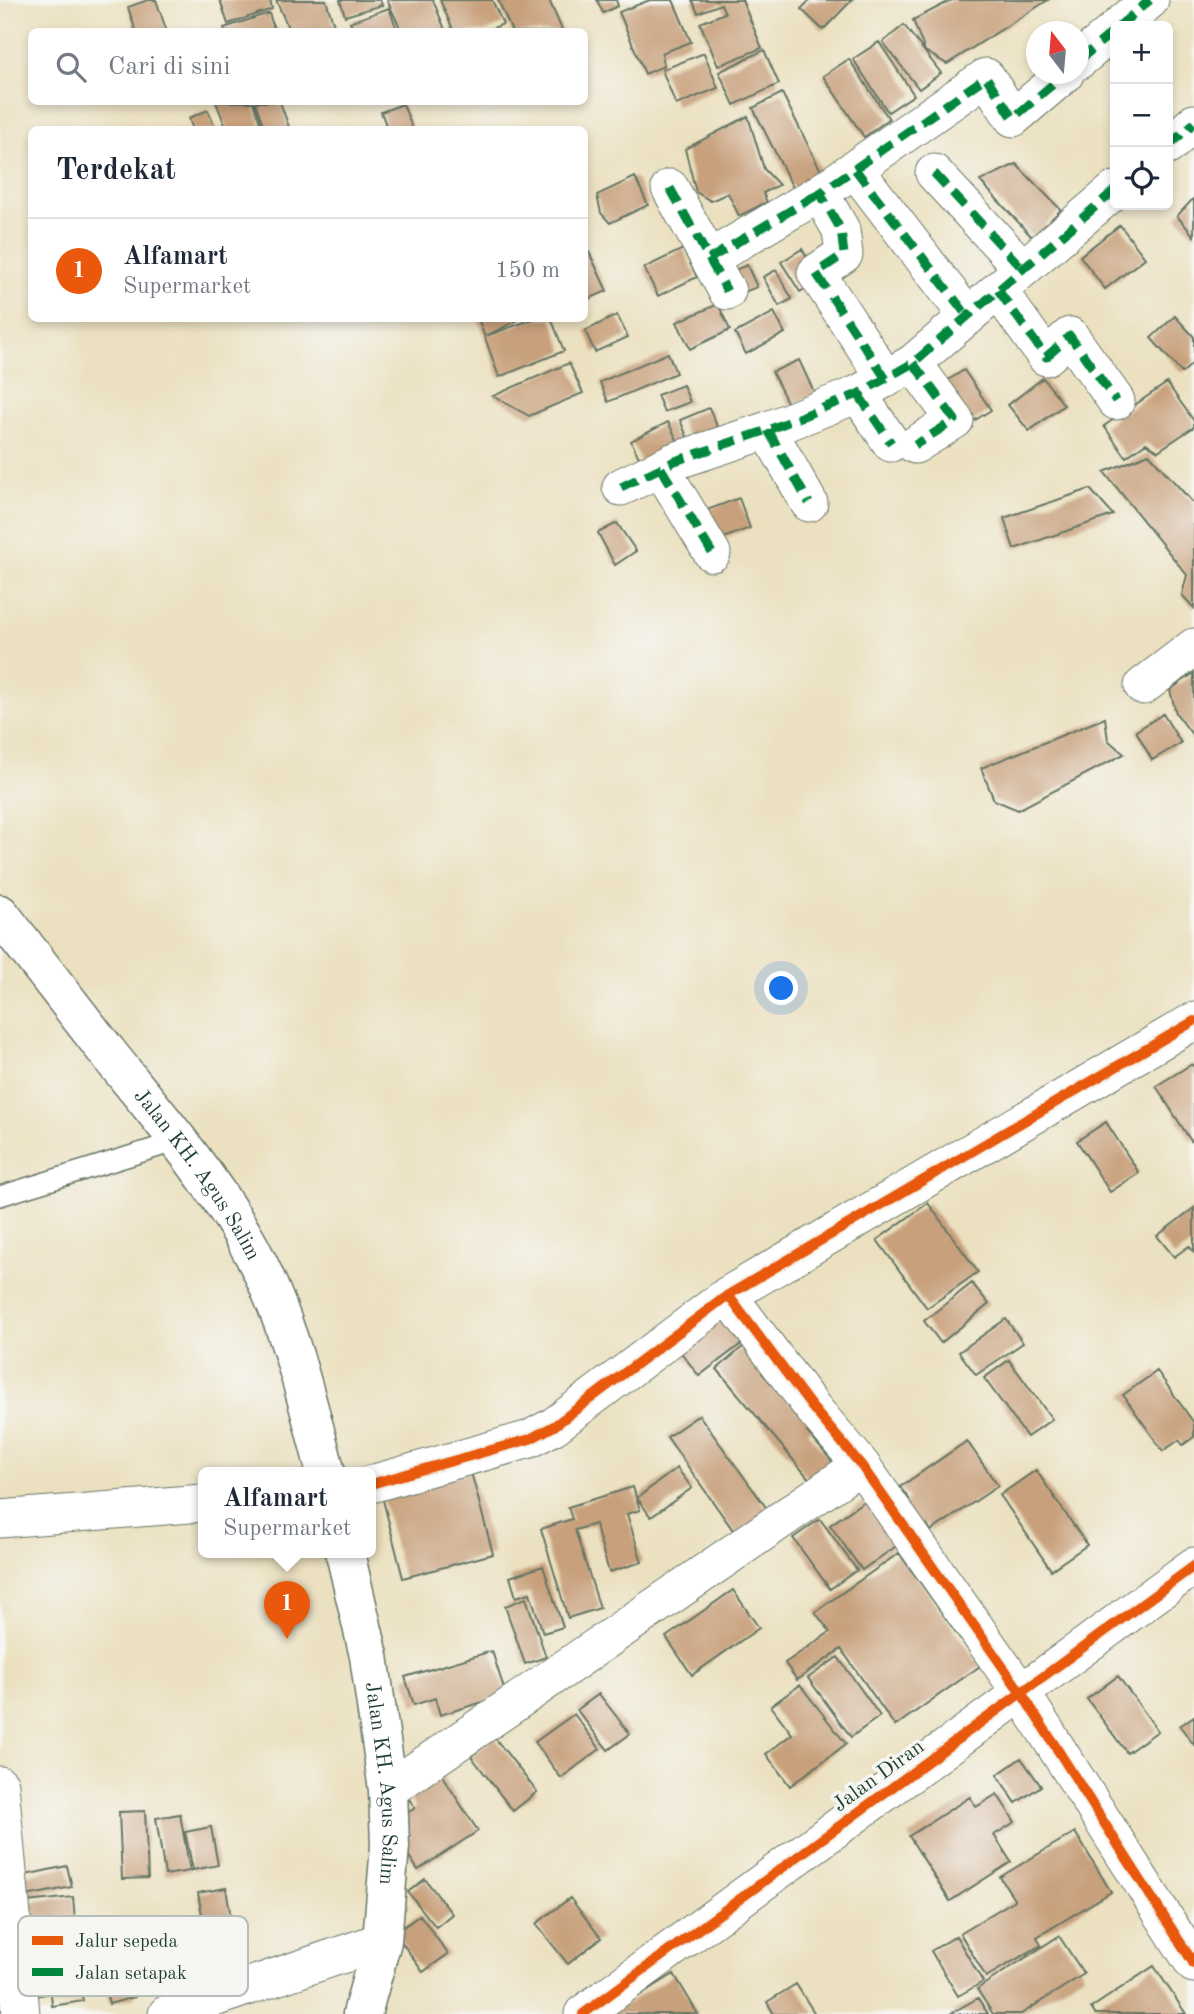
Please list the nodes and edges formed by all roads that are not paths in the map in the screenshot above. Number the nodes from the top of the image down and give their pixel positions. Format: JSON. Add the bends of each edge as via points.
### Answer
{"nodes":[{"id":1,"x":1150,"y":0,"type":"edge"},
{"id":2,"x":1125,"y":21,"type":"edge"},
{"id":3,"x":1110,"y":34,"type":"edge"},
{"id":4,"x":1089,"y":52,"type":"edge"},
{"id":5,"x":1053,"y":84,"type":"edge"},
{"id":6,"x":1194,"y":123,"type":"edge"},
{"id":7,"x":1173,"y":142,"type":"edge"},
{"id":8,"x":855,"y":169,"type":"junction"},
{"id":9,"x":934,"y":173,"type":"dead end"},
{"id":10,"x":670,"y":188,"type":"dead end"},
{"id":11,"x":820,"y":193,"type":"junction"},
{"id":12,"x":1110,"y":194,"type":"edge"},
{"id":13,"x":709,"y":258,"type":"junction"},
{"id":14,"x":1010,"y":280,"type":"junction"},
{"id":15,"x":727,"y":291,"type":"dead end"},
{"id":16,"x":968,"y":317,"type":"junction"},
{"id":17,"x":886,"y":379,"type":"junction"},
{"id":18,"x":1116,"y":401,"type":"dead end"},
{"id":19,"x":768,"y":430,"type":"junction"},
{"id":20,"x":662,"y":468,"type":"junction"},
{"id":21,"x":621,"y":487,"type":"dead end"},
{"id":22,"x":809,"y":503,"type":"dead end"},
{"id":23,"x":712,"y":553,"type":"dead end"},
{"id":24,"x":1194,"y":647,"type":"edge"},
{"id":25,"x":1143,"y":686,"type":"dead end"},
{"id":26,"x":0,"y":914,"type":"edge"},
{"id":27,"x":1194,"y":1021,"type":"edge"},
{"id":28,"x":178,"y":1141,"type":"junction"},
{"id":29,"x":0,"y":1196,"type":"edge"},
{"id":30,"x":728,"y":1295,"type":"junction"},
{"id":31,"x":861,"y":1465,"type":"junction"},
{"id":32,"x":324,"y":1467,"type":"edge"},
{"id":33,"x":376,"y":1483,"type":"edge"},
{"id":34,"x":198,"y":1503,"type":"edge"},
{"id":35,"x":0,"y":1519,"type":"edge"},
{"id":36,"x":346,"y":1558,"type":"edge"},
{"id":37,"x":1194,"y":1566,"type":"edge"},
{"id":38,"x":1022,"y":1693,"type":"junction"},
{"id":39,"x":0,"y":1785,"type":"edge"},
{"id":40,"x":388,"y":1790,"type":"junction"},
{"id":41,"x":382,"y":1941,"type":"junction"},
{"id":42,"x":1194,"y":1964,"type":"edge"},
{"id":43,"x":18,"y":1981,"type":"edge"},
{"id":44,"x":248,"y":1986,"type":"edge"},
{"id":45,"x":19,"y":1996,"type":"edge"},
{"id":46,"x":220,"y":1996,"type":"edge"},
{"id":47,"x":21,"y":2014,"type":"edge"},
{"id":48,"x":167,"y":2014,"type":"edge"},
{"id":49,"x":362,"y":2014,"type":"edge"},
{"id":50,"x":583,"y":2014,"type":"edge"}],
"edges":[{"from":1,"to":2,"type":"street"},
{"from":3,"to":4,"type":"street"},
{"from":5,"to":8,"type":"street","via":[[1013,118],[986,77]]},
{"from":6,"to":7,"type":"street"},
{"from":8,"to":11,"type":"street"},
{"from":8,"to":16,"type":"street"},
{"from":9,"to":14,"type":"street"},
{"from":10,"to":13,"type":"street"},
{"from":11,"to":13,"type":"street"},
{"from":11,"to":17,"type":"street","via":[[841,230],[845,254],[816,273]]},
{"from":12,"to":14,"type":"street"},
{"from":13,"to":15,"type":"street"},
{"from":14,"to":16,"type":"street"},
{"from":14,"to":18,"type":"street","via":[[1046,357],[1070,337]]},
{"from":16,"to":17,"type":"street"},
{"from":17,"to":17,"type":"street","via":[[955,419],[903,444]]},
{"from":17,"to":19,"type":"street"},
{"from":19,"to":20,"type":"street"},
{"from":19,"to":22,"type":"street"},
{"from":20,"to":21,"type":"street"},
{"from":20,"to":23,"type":"street"},
{"from":24,"to":25,"type":"street"},
{"from":26,"to":28,"type":"street","name":"Jalan KH. Agus Salim"},
{"from":27,"to":30,"type":"street"},
{"from":28,"to":29,"type":"lane"},
{"from":28,"to":32,"type":"street","name":"Jalan KH. Agus Salim","via":[[245,1238],[272,1293]]},
{"from":30,"to":31,"type":"street"},
{"from":30,"to":33,"type":"street","via":[[554,1426],[530,1438]]},
{"from":31,"to":38,"type":"street"},
{"from":31,"to":40,"type":"street"},
{"from":34,"to":35,"type":"street"},
{"from":36,"to":40,"type":"street","name":"Jalan KH. Agus Salim","via":[[369,1656]]},
{"from":37,"to":38,"type":"street","name":"Jalan Diran"},
{"from":38,"to":42,"type":"street"},
{"from":38,"to":50,"type":"street","name":"Jalan Diran"},
{"from":39,"to":43,"type":"street"},
{"from":40,"to":41,"type":"street","name":"Jalan KH. Agus Salim","via":[[390,1846]]},
{"from":41,"to":44,"type":"street"},
{"from":41,"to":49,"type":"street","name":"Jalan KH. Agus Salim"},
{"from":45,"to":47,"type":"street"},
{"from":46,"to":48,"type":"street"}]}
